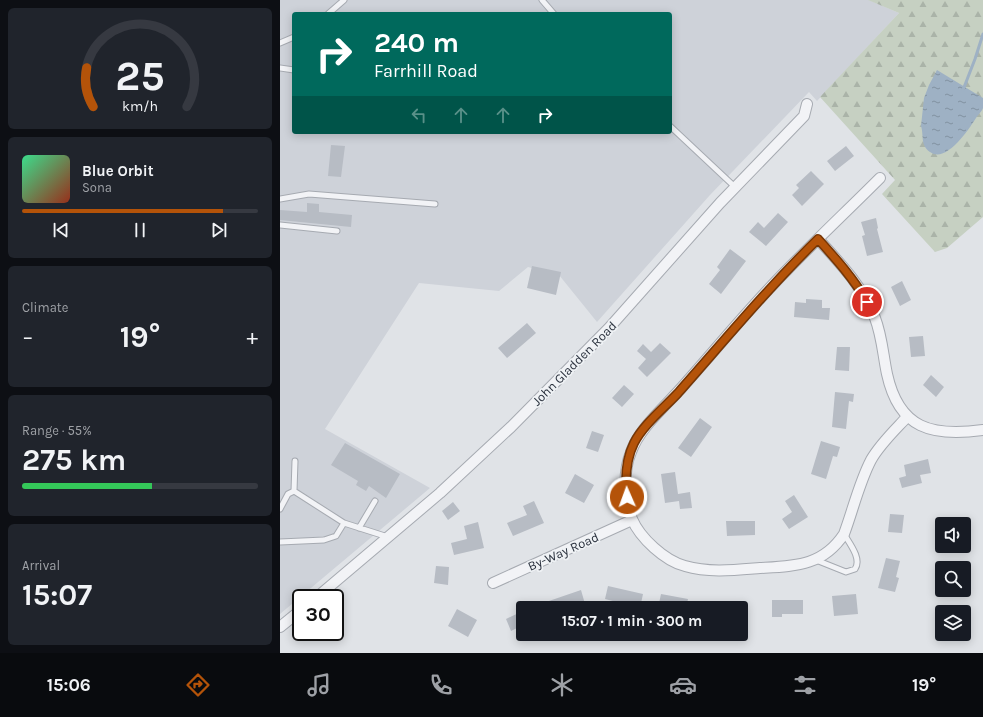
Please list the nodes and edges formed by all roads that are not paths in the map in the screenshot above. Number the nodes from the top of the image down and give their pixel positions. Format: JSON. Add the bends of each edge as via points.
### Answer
{"nodes":[{"id":1,"x":344,"y":0,"type":"edge"},
{"id":2,"x":542,"y":0,"type":"edge"},
{"id":3,"x":330,"y":12,"type":"edge"},
{"id":4,"x":552,"y":12,"type":"edge"},
{"id":5,"x":292,"y":38,"type":"edge"},
{"id":6,"x":280,"y":43,"type":"edge"},
{"id":7,"x":280,"y":68,"type":"edge"},
{"id":8,"x":292,"y":70,"type":"edge"},
{"id":9,"x":807,"y":104,"type":"dead end"},
{"id":10,"x":672,"y":128,"type":"edge"},
{"id":11,"x":880,"y":178,"type":"dead end"},
{"id":12,"x":735,"y":188,"type":"junction"},
{"id":13,"x":280,"y":199,"type":"edge"},
{"id":14,"x":435,"y":204,"type":"dead end"},
{"id":15,"x":280,"y":225,"type":"edge"},
{"id":16,"x":337,"y":231,"type":"dead end"},
{"id":17,"x":818,"y":239,"type":"junction"},
{"id":18,"x":907,"y":417,"type":"junction"},
{"id":19,"x":983,"y":430,"type":"edge"},
{"id":20,"x":295,"y":461,"type":"dead end"},
{"id":21,"x":294,"y":491,"type":"junction"},
{"id":22,"x":375,"y":501,"type":"dead end"},
{"id":23,"x":280,"y":509,"type":"edge"},
{"id":24,"x":632,"y":520,"type":"junction"},
{"id":25,"x":344,"y":523,"type":"junction"},
{"id":26,"x":359,"y":528,"type":"junction"},
{"id":27,"x":844,"y":534,"type":"junction"},
{"id":28,"x":389,"y":538,"type":"junction"},
{"id":29,"x":280,"y":542,"type":"edge"},
{"id":30,"x":816,"y":560,"type":"junction"},
{"id":31,"x":493,"y":583,"type":"dead end"},
{"id":32,"x":327,"y":589,"type":"edge"},
{"id":33,"x":292,"y":617,"type":"edge"},
{"id":34,"x":281,"y":625,"type":"edge"}],
"edges":[{"from":1,"to":3,"type":"lane"},
{"from":2,"to":4,"type":"lane"},
{"from":5,"to":6,"type":"lane"},
{"from":7,"to":8,"type":"lane"},
{"from":9,"to":12,"type":"street","name":"John Gladden Road","via":[[804,116]]},
{"from":10,"to":12,"type":"lane"},
{"from":11,"to":17,"type":"street"},
{"from":12,"to":28,"type":"street","name":"John Gladden Road","via":[[609,328],[481,457]]},
{"from":13,"to":14,"type":"lane","via":[[309,194]]},
{"from":15,"to":16,"type":"lane"},
{"from":17,"to":18,"type":"street","via":[[845,269],[867,302],[877,326],[892,393]]},
{"from":17,"to":24,"type":"street","via":[[786,270],[634,442],[626,478]]},
{"from":18,"to":19,"type":"street","via":[[927,428],[948,433]]},
{"from":18,"to":27,"type":"street","via":[[888,437],[872,460]]},
{"from":20,"to":21,"type":"lane"},
{"from":21,"to":23,"type":"lane","via":[[288,494]]},
{"from":21,"to":25,"type":"lane"},
{"from":22,"to":26,"type":"lane"},
{"from":24,"to":30,"type":"street","via":[[658,551],[687,567],[734,570],[791,566]]},
{"from":24,"to":31,"type":"street","name":"By-Way Road"},
{"from":25,"to":26,"type":"lane"},
{"from":25,"to":29,"type":"lane","via":[[336,536],[324,540]]},
{"from":26,"to":28,"type":"lane"},
{"from":27,"to":30,"type":"street","via":[[831,550]]},
{"from":27,"to":30,"type":"lane","via":[[857,559],[858,565],[855,569],[846,572]]},
{"from":28,"to":32,"type":"street","name":"John Gladden Road"},
{"from":33,"to":34,"type":"street"}]}
